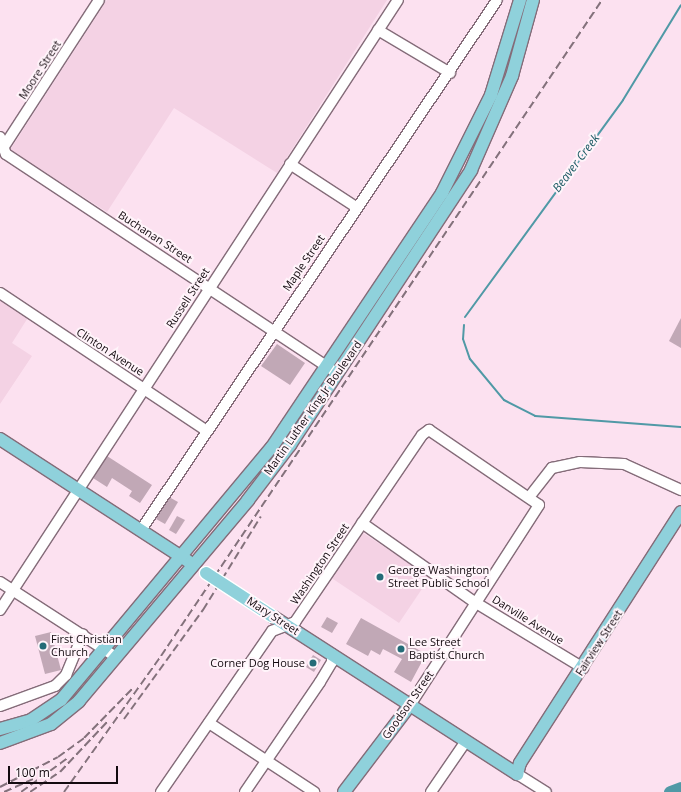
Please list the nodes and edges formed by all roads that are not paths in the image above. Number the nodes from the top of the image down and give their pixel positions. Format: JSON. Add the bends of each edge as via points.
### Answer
{"nodes":[{"id":1,"x":99,"y":0,"type":"edge"},
{"id":2,"x":398,"y":0,"type":"edge"},
{"id":3,"x":496,"y":0,"type":"edge"},
{"id":4,"x":520,"y":0,"type":"edge"},
{"id":5,"x":533,"y":0,"type":"edge"},
{"id":6,"x":378,"y":30,"type":"junction"},
{"id":7,"x":450,"y":73,"type":"junction"},
{"id":8,"x":2,"y":145,"type":"edge"},
{"id":9,"x":290,"y":164,"type":"junction"},
{"id":10,"x":356,"y":207,"type":"junction"},
{"id":11,"x":210,"y":287,"type":"junction"},
{"id":12,"x":0,"y":293,"type":"edge"},
{"id":13,"x":273,"y":330,"type":"junction"},
{"id":14,"x":327,"y":366,"type":"junction"},
{"id":15,"x":338,"y":374,"type":"junction"},
{"id":16,"x":143,"y":388,"type":"junction"},
{"id":17,"x":207,"y":431,"type":"junction"},
{"id":18,"x":0,"y":439,"type":"edge"},
{"id":19,"x":77,"y":489,"type":"junction"},
{"id":20,"x":681,"y":490,"type":"edge"},
{"id":21,"x":530,"y":496,"type":"junction"},
{"id":22,"x":681,"y":512,"type":"edge"},
{"id":23,"x":362,"y":523,"type":"junction"},
{"id":24,"x":141,"y":530,"type":"junction"},
{"id":25,"x":183,"y":557,"type":"junction"},
{"id":26,"x":194,"y":565,"type":"junction"},
{"id":27,"x":0,"y":582,"type":"edge"},
{"id":28,"x":13,"y":590,"type":"junction"},
{"id":29,"x":476,"y":603,"type":"junction"},
{"id":30,"x":0,"y":610,"type":"edge"},
{"id":31,"x":286,"y":625,"type":"junction"},
{"id":32,"x":83,"y":634,"type":"junction"},
{"id":33,"x":105,"y":649,"type":"junction"},
{"id":34,"x":332,"y":654,"type":"junction"},
{"id":35,"x":116,"y":657,"type":"junction"},
{"id":36,"x":583,"y":668,"type":"junction"},
{"id":37,"x":410,"y":705,"type":"junction"},
{"id":38,"x":0,"y":706,"type":"edge"},
{"id":39,"x":209,"y":723,"type":"junction"},
{"id":40,"x":0,"y":728,"type":"edge"},
{"id":41,"x":466,"y":741,"type":"junction"},
{"id":42,"x":0,"y":743,"type":"edge"},
{"id":43,"x":266,"y":760,"type":"junction"},
{"id":44,"x":518,"y":774,"type":"junction"},
{"id":45,"x":161,"y":792,"type":"edge"},
{"id":46,"x":245,"y":792,"type":"edge"},
{"id":47,"x":314,"y":792,"type":"edge"},
{"id":48,"x":344,"y":792,"type":"edge"},
{"id":49,"x":430,"y":792,"type":"edge"},
{"id":50,"x":546,"y":792,"type":"edge"}],
"edges":[{"from":1,"to":8,"type":"street","name":"Moore Street"},
{"from":2,"to":6,"type":"street","name":"Russell Street"},
{"from":3,"to":7,"type":"street","name":"Maple Street"},
{"from":4,"to":14,"type":"main road","name":"Martin Luther King Jr Boulevard","via":[[491,95],[463,154],[429,215]]},
{"from":5,"to":15,"type":"main road","name":"Martin Luther King Jr Boulevard","via":[[512,76],[471,170]]},
{"from":6,"to":7,"type":"street"},
{"from":6,"to":9,"type":"street","name":"Russell Street"},
{"from":7,"to":10,"type":"street","name":"Maple Street"},
{"from":8,"to":11,"type":"street","name":"Buchanan Street","via":[[6,154]]},
{"from":9,"to":10,"type":"street"},
{"from":9,"to":11,"type":"street","name":"Russell Street"},
{"from":10,"to":13,"type":"street","name":"Maple Street"},
{"from":11,"to":13,"type":"street","name":"Buchanan Street"},
{"from":11,"to":16,"type":"street","name":"Russell Street"},
{"from":12,"to":16,"type":"street","name":"Clinton Avenue"},
{"from":13,"to":14,"type":"street","name":"Buchanan Street"},
{"from":13,"to":17,"type":"street","name":"Maple Street"},
{"from":14,"to":15,"type":"street","name":"Buchanan Street"},
{"from":14,"to":25,"type":"main road","name":"Martin Luther King Jr Boulevard","via":[[272,447]]},
{"from":15,"to":26,"type":"main road","name":"Martin Luther King Jr Boulevard","via":[[248,500]]},
{"from":16,"to":17,"type":"street","name":"Clinton Avenue"},
{"from":16,"to":19,"type":"street","name":"Russell Street"},
{"from":17,"to":24,"type":"street","name":"Maple Street"},
{"from":18,"to":19,"type":"main road","name":"Mary Street"},
{"from":19,"to":24,"type":"main road","name":"Mary Street"},
{"from":19,"to":28,"type":"street","name":"Russell Street"},
{"from":20,"to":21,"type":"street","via":[[636,468],[595,462],[552,468]]},
{"from":21,"to":23,"type":"street","name":"Washington Street","via":[[442,438],[425,431]]},
{"from":21,"to":29,"type":"street","name":"Goodson Street","via":[[539,502],[538,507]]},
{"from":22,"to":36,"type":"main road","name":"Fairview Street"},
{"from":23,"to":29,"type":"street","name":"Danville Avenue"},
{"from":23,"to":31,"type":"street","name":"Washington Street","via":[[295,622]]},
{"from":24,"to":25,"type":"main road","name":"Mary Street"},
{"from":25,"to":26,"type":"main road","name":"Mary Street"},
{"from":25,"to":33,"type":"main road","name":"Martin Luther King Jr Boulevard"},
{"from":26,"to":31,"type":"main road","name":"Mary Street","bridge":true},
{"from":26,"to":35,"type":"main road","name":"Martin Luther King Jr Boulevard"},
{"from":27,"to":28,"type":"street"},
{"from":28,"to":30,"type":"street","name":"Russell Street"},
{"from":28,"to":32,"type":"street"},
{"from":29,"to":36,"type":"street","name":"Danville Avenue"},
{"from":29,"to":37,"type":"street","name":"Goodson Street"},
{"from":31,"to":34,"type":"main road","name":"Mary Street"},
{"from":31,"to":39,"type":"street","name":"Washington Street","via":[[272,631]]},
{"from":32,"to":33,"type":"street"},
{"from":32,"to":38,"type":"street","via":[[63,680],[49,690]]},
{"from":33,"to":35,"type":"street"},
{"from":33,"to":40,"type":"main road","name":"Martin Luther King Jr Boulevard","via":[[53,707],[31,720]]},
{"from":34,"to":37,"type":"main road","name":"Mary Street"},
{"from":34,"to":43,"type":"street","via":[[332,662],[320,682]]},
{"from":35,"to":42,"type":"main road","name":"Martin Luther King Jr Boulevard","via":[[79,701],[51,724]]},
{"from":36,"to":44,"type":"main road","name":"Fairview Street","via":[[520,763]]},
{"from":37,"to":41,"type":"main road","name":"Mary Street"},
{"from":37,"to":48,"type":"main road","name":"Goodson Street"},
{"from":39,"to":43,"type":"street"},
{"from":39,"to":45,"type":"street","name":"Washington Street"},
{"from":41,"to":44,"type":"main road","name":"Mary Street"},
{"from":41,"to":49,"type":"street"},
{"from":43,"to":46,"type":"street"},
{"from":43,"to":47,"type":"street"},
{"from":44,"to":50,"type":"street","name":"Mary Street"}]}
